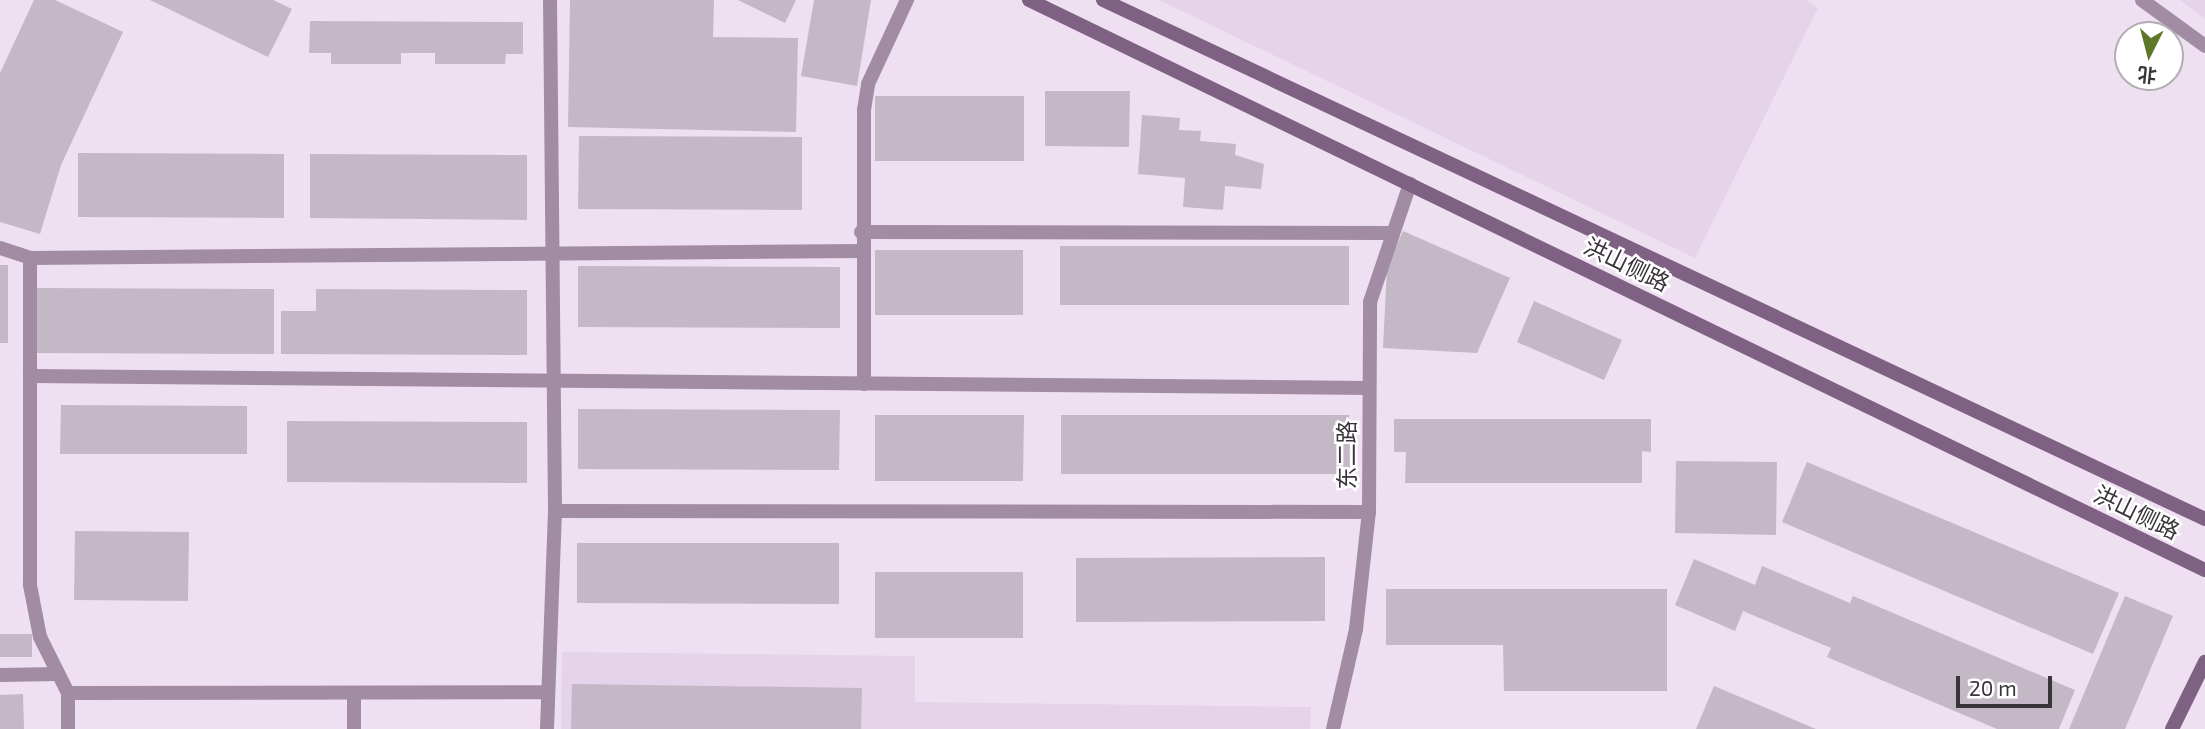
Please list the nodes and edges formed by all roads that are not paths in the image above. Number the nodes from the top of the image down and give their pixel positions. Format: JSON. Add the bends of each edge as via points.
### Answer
{"nodes":[{"id":1,"x":550,"y":0,"type":"edge"},
{"id":2,"x":907,"y":0,"type":"edge"},
{"id":3,"x":1029,"y":0,"type":"edge"},
{"id":4,"x":1103,"y":0,"type":"edge"},
{"id":5,"x":2143,"y":0,"type":"edge"},
{"id":6,"x":2205,"y":46,"type":"edge"},
{"id":7,"x":1410,"y":184,"type":"junction"},
{"id":8,"x":861,"y":232,"type":"junction"},
{"id":9,"x":1390,"y":233,"type":"junction"},
{"id":10,"x":0,"y":248,"type":"edge"},
{"id":11,"x":862,"y":251,"type":"junction"},
{"id":12,"x":553,"y":254,"type":"junction"},
{"id":13,"x":30,"y":258,"type":"junction"},
{"id":14,"x":30,"y":376,"type":"junction"},
{"id":15,"x":554,"y":381,"type":"junction"},
{"id":16,"x":863,"y":384,"type":"junction"},
{"id":17,"x":1369,"y":388,"type":"junction"},
{"id":18,"x":555,"y":511,"type":"junction"},
{"id":19,"x":1369,"y":512,"type":"junction"},
{"id":20,"x":2205,"y":519,"type":"edge"},
{"id":21,"x":2205,"y":570,"type":"edge"},
{"id":22,"x":2205,"y":662,"type":"edge"},
{"id":23,"x":58,"y":674,"type":"junction"},
{"id":24,"x":0,"y":675,"type":"edge"},
{"id":25,"x":548,"y":692,"type":"junction"},
{"id":26,"x":68,"y":693,"type":"junction"},
{"id":27,"x":354,"y":693,"type":"junction"},
{"id":28,"x":68,"y":729,"type":"edge"},
{"id":29,"x":354,"y":729,"type":"edge"},
{"id":30,"x":547,"y":729,"type":"edge"},
{"id":31,"x":1334,"y":729,"type":"edge"},
{"id":32,"x":2172,"y":729,"type":"edge"}],
"edges":[{"from":1,"to":12,"type":"street"},
{"from":2,"to":8,"type":"street","via":[[868,84]]},
{"from":3,"to":7,"type":"main road","name":"洪山侧路"},
{"from":4,"to":20,"type":"main road","name":"洪山侧路"},
{"from":5,"to":6,"type":"street"},
{"from":7,"to":9,"type":"street","name":"东二路"},
{"from":7,"to":21,"type":"main road","name":"洪山侧路"},
{"from":8,"to":9,"type":"street"},
{"from":8,"to":11,"type":"street"},
{"from":9,"to":17,"type":"street","name":"东二路","via":[[1370,302]]},
{"from":10,"to":13,"type":"street"},
{"from":11,"to":12,"type":"street"},
{"from":11,"to":16,"type":"street"},
{"from":12,"to":13,"type":"street"},
{"from":12,"to":15,"type":"street"},
{"from":13,"to":14,"type":"street"},
{"from":14,"to":15,"type":"street"},
{"from":14,"to":23,"type":"street","via":[[30,585],[40,637]]},
{"from":15,"to":16,"type":"street"},
{"from":15,"to":18,"type":"street"},
{"from":16,"to":17,"type":"street"},
{"from":17,"to":19,"type":"street","name":"东二路"},
{"from":18,"to":19,"type":"street"},
{"from":18,"to":25,"type":"street"},
{"from":19,"to":31,"type":"street","name":"东二路","via":[[1354,640]]},
{"from":22,"to":32,"type":"main road"},
{"from":23,"to":24,"type":"street"},
{"from":23,"to":26,"type":"street"},
{"from":25,"to":27,"type":"street"},
{"from":25,"to":30,"type":"street"},
{"from":26,"to":27,"type":"street"},
{"from":26,"to":28,"type":"street"},
{"from":27,"to":29,"type":"street"}]}
